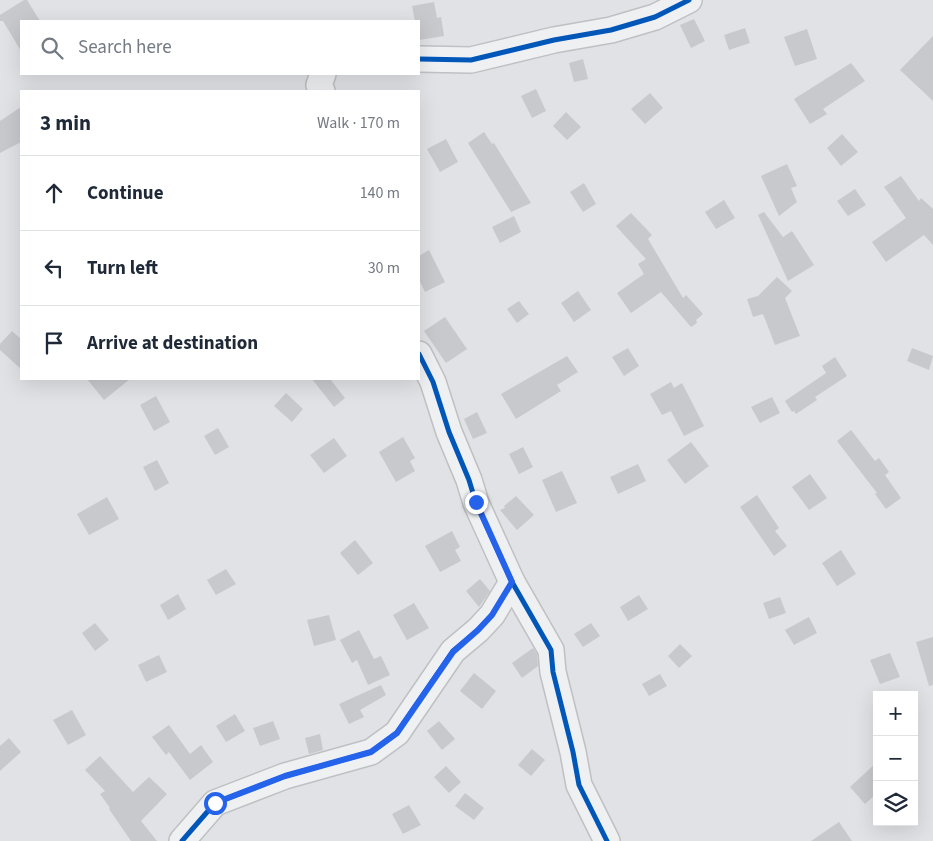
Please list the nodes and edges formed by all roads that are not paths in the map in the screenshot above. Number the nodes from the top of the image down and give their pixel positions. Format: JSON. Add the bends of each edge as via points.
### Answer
{"nodes":[{"id":1,"x":689,"y":0,"type":"edge"},
{"id":2,"x":420,"y":59,"type":"edge"},
{"id":3,"x":323,"y":75,"type":"edge"},
{"id":4,"x":322,"y":90,"type":"edge"},
{"id":5,"x":420,"y":356,"type":"edge"},
{"id":6,"x":512,"y":582,"type":"junction"},
{"id":7,"x":182,"y":841,"type":"edge"},
{"id":8,"x":607,"y":841,"type":"edge"}],
"edges":[{"from":1,"to":2,"type":"street","via":[[655,17],[611,30],[472,60]]},
{"from":3,"to":4,"type":"street","via":[[319,85]]},
{"from":5,"to":6,"type":"street","via":[[433,382],[476,502]]},
{"from":6,"to":7,"type":"street","via":[[492,615],[453,652],[397,733],[371,752],[285,776],[215,803]]},
{"from":6,"to":8,"type":"street","via":[[551,650],[553,672],[574,752],[579,785]]}]}
